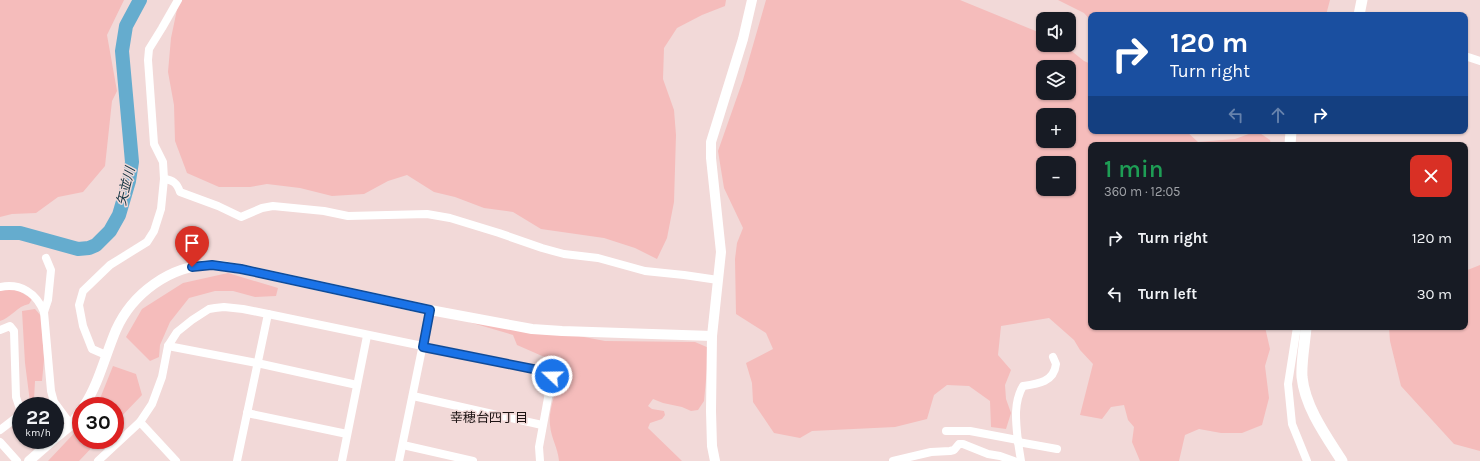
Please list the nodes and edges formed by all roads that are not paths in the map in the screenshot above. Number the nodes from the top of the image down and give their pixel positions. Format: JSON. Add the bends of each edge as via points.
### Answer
{"nodes":[{"id":1,"x":178,"y":0,"type":"edge"},
{"id":2,"x":752,"y":0,"type":"edge"},
{"id":3,"x":1362,"y":0,"type":"edge"},
{"id":4,"x":1360,"y":12,"type":"edge"},
{"id":5,"x":1468,"y":57,"type":"edge"},
{"id":6,"x":1480,"y":61,"type":"edge"},
{"id":7,"x":164,"y":179,"type":"junction"},
{"id":8,"x":46,"y":258,"type":"dead end"},
{"id":9,"x":718,"y":280,"type":"junction"},
{"id":10,"x":0,"y":287,"type":"edge"},
{"id":11,"x":430,"y":310,"type":"junction"},
{"id":12,"x":44,"y":312,"type":"junction"},
{"id":13,"x":268,"y":314,"type":"junction"},
{"id":14,"x":0,"y":330,"type":"edge"},
{"id":15,"x":1297,"y":330,"type":"edge"},
{"id":16,"x":1306,"y":330,"type":"edge"},
{"id":17,"x":367,"y":336,"type":"junction"},
{"id":18,"x":712,"y":336,"type":"junction"},
{"id":19,"x":168,"y":346,"type":"junction"},
{"id":20,"x":423,"y":347,"type":"junction"},
{"id":21,"x":106,"y":355,"type":"junction"},
{"id":22,"x":1052,"y":357,"type":"dead end"},
{"id":23,"x":257,"y":363,"type":"junction"},
{"id":24,"x":358,"y":385,"type":"junction"},
{"id":25,"x":412,"y":396,"type":"junction"},
{"id":26,"x":16,"y":397,"type":"edge"},
{"id":27,"x":89,"y":397,"type":"edge"},
{"id":28,"x":248,"y":413,"type":"junction"},
{"id":29,"x":12,"y":420,"type":"edge"},
{"id":30,"x":140,"y":422,"type":"junction"},
{"id":31,"x":71,"y":425,"type":"joint"},
{"id":32,"x":542,"y":425,"type":"junction"},
{"id":33,"x":0,"y":430,"type":"edge"},
{"id":34,"x":64,"y":431,"type":"edge"},
{"id":35,"x":946,"y":431,"type":"dead end"},
{"id":36,"x":347,"y":434,"type":"junction"},
{"id":37,"x":1018,"y":441,"type":"junction"},
{"id":38,"x":0,"y":442,"type":"edge"},
{"id":39,"x":403,"y":445,"type":"junction"},
{"id":40,"x":43,"y":449,"type":"edge"},
{"id":41,"x":1057,"y":449,"type":"dead end"},
{"id":42,"x":102,"y":460,"type":"edge"},
{"id":43,"x":17,"y":461,"type":"edge"},
{"id":44,"x":29,"y":461,"type":"edge"},
{"id":45,"x":176,"y":461,"type":"edge"},
{"id":46,"x":237,"y":461,"type":"edge"},
{"id":47,"x":342,"y":461,"type":"edge"},
{"id":48,"x":399,"y":461,"type":"edge"},
{"id":49,"x":473,"y":461,"type":"edge"},
{"id":50,"x":540,"y":461,"type":"edge"},
{"id":51,"x":715,"y":461,"type":"edge"},
{"id":52,"x":894,"y":461,"type":"edge"},
{"id":53,"x":1014,"y":461,"type":"edge"},
{"id":54,"x":1021,"y":461,"type":"edge"},
{"id":55,"x":1307,"y":461,"type":"edge"},
{"id":56,"x":1342,"y":461,"type":"edge"}],
"edges":[{"from":1,"to":7,"type":"street","via":[[149,49],[148,60],[154,144],[162,162]]},
{"from":2,"to":9,"type":"street","via":[[743,40],[711,142],[721,252]]},
{"from":3,"to":4,"type":"main road"},
{"from":5,"to":6,"type":"street"},
{"from":7,"to":9,"type":"street","via":[[172,180],[180,192],[241,217],[273,206],[348,216],[427,214],[450,218],[564,254],[598,258],[645,271]]},
{"from":7,"to":21,"type":"street","via":[[161,209],[154,231],[146,242],[110,266],[83,292],[79,305],[83,326],[92,350]]},
{"from":8,"to":12,"type":"street","via":[[51,270]]},
{"from":9,"to":18,"type":"street"},
{"from":10,"to":12,"type":"street","via":[[27,290],[40,300]]},
{"from":11,"to":18,"type":"street","via":[[532,329]]},
{"from":11,"to":20,"type":"street"},
{"from":11,"to":21,"type":"street","via":[[241,269],[212,265],[192,267],[168,275],[146,290],[128,308]]},
{"from":12,"to":31,"type":"street","via":[[51,391],[54,402]]},
{"from":13,"to":17,"type":"street"},
{"from":13,"to":19,"type":"street","via":[[224,307],[209,309],[177,332]]},
{"from":13,"to":23,"type":"street"},
{"from":14,"to":26,"type":"street","via":[[10,326],[14,331]]},
{"from":15,"to":55,"type":"street","via":[[1288,384],[1292,424]]},
{"from":16,"to":56,"type":"main road","via":[[1302,377],[1319,422]]},
{"from":17,"to":20,"type":"street"},
{"from":17,"to":24,"type":"street"},
{"from":18,"to":51,"type":"street","via":[[711,411]]},
{"from":19,"to":23,"type":"street"},
{"from":19,"to":30,"type":"street","via":[[162,376],[152,404]]},
{"from":20,"to":25,"type":"street"},
{"from":20,"to":32,"type":"street","via":[[551,374]]},
{"from":21,"to":27,"type":"street"},
{"from":22,"to":37,"type":"street","via":[[1056,364],[1053,374],[1048,379],[1023,386],[1019,392],[1016,410]]},
{"from":23,"to":24,"type":"street"},
{"from":23,"to":28,"type":"street"},
{"from":24,"to":36,"type":"street"},
{"from":25,"to":32,"type":"street"},
{"from":25,"to":39,"type":"street"},
{"from":28,"to":36,"type":"street"},
{"from":28,"to":46,"type":"street"},
{"from":29,"to":33,"type":"street"},
{"from":30,"to":42,"type":"street"},
{"from":30,"to":45,"type":"street"},
{"from":31,"to":34,"type":"street"},
{"from":32,"to":50,"type":"street"},
{"from":35,"to":37,"type":"street","via":[[970,431]]},
{"from":36,"to":47,"type":"street"},
{"from":37,"to":41,"type":"street"},
{"from":37,"to":54,"type":"street"},
{"from":38,"to":43,"type":"street"},
{"from":39,"to":48,"type":"street"},
{"from":39,"to":49,"type":"street"},
{"from":40,"to":44,"type":"street"},
{"from":52,"to":53,"type":"street","via":[[931,452],[954,450],[959,444]]}]}
